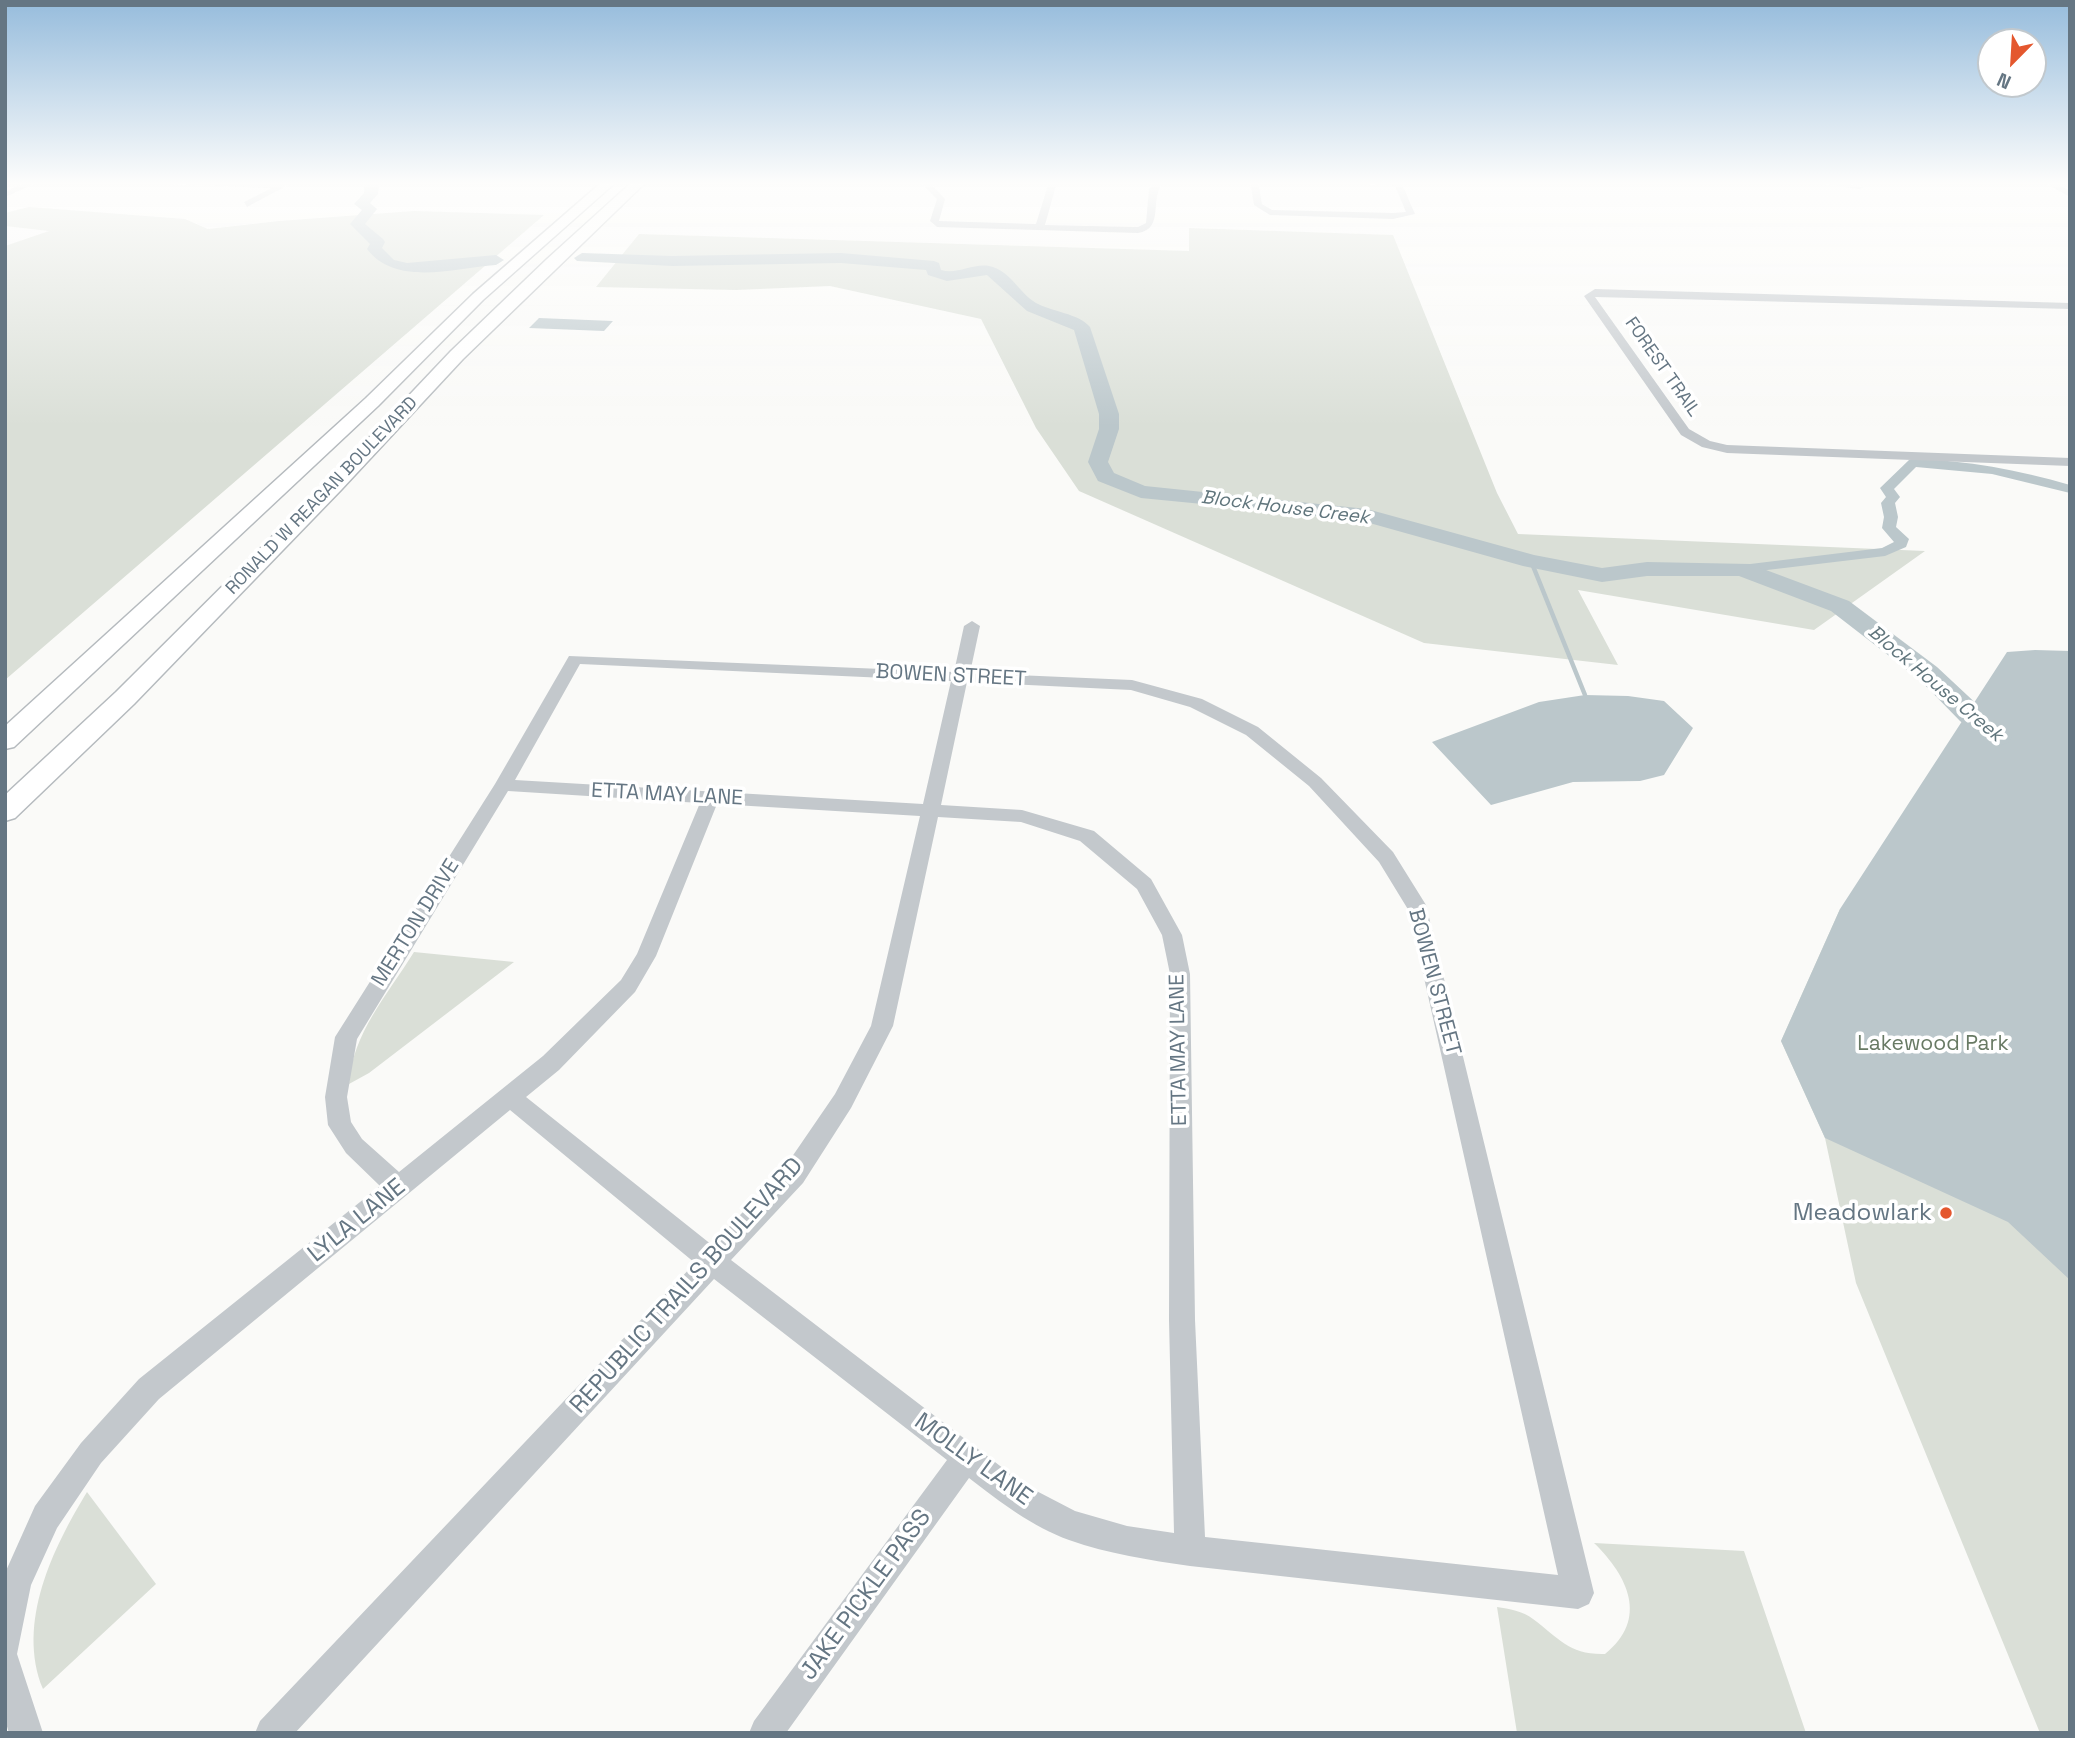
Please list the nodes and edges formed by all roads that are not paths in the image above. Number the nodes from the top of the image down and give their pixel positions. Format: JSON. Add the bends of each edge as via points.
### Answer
{"nodes":[{"id":1,"x":517,"y":263,"type":"edge"},
{"id":2,"x":551,"y":263,"type":"edge"},
{"id":3,"x":2070,"y":306,"type":"edge"},
{"id":4,"x":2070,"y":462,"type":"edge"},
{"id":5,"x":972,"y":626,"type":"dead end"},
{"id":6,"x":575,"y":659,"type":"joint"},
{"id":7,"x":960,"y":676,"type":"junction"},
{"id":8,"x":5,"y":741,"type":"edge"},
{"id":9,"x":503,"y":785,"type":"junction"},
{"id":10,"x":711,"y":797,"type":"junction"},
{"id":11,"x":931,"y":808,"type":"junction"},
{"id":12,"x":5,"y":811,"type":"edge"},
{"id":13,"x":510,"y":1097,"type":"junction"},
{"id":14,"x":398,"y":1187,"type":"junction"},
{"id":15,"x":713,"y":1262,"type":"junction"},
{"id":16,"x":966,"y":1458,"type":"junction"},
{"id":17,"x":1190,"y":1551,"type":"junction"},
{"id":18,"x":1578,"y":1593,"type":"joint"},
{"id":19,"x":5,"y":1644,"type":"edge"},
{"id":20,"x":5,"y":1665,"type":"edge"},
{"id":21,"x":26,"y":1733,"type":"edge"},
{"id":22,"x":272,"y":1733,"type":"edge"},
{"id":23,"x":766,"y":1733,"type":"edge"}],
"edges":[{"from":1,"to":8,"type":"main road","name":"RONALD W REAGAN BOULEVARD"},
{"from":2,"to":12,"type":"main road","name":"RONALD W REAGAN BOULEVARD","via":[[125,698]]},
{"from":3,"to":4,"type":"street","name":"FOREST TRAIL","via":[[1595,292],[1589,296],[1685,432],[1706,444],[1753,450]]},
{"from":5,"to":7,"type":"street","name":"REPUBLIC TRAILS BOULEVARD"},
{"from":6,"to":7,"type":"street","name":"BOWEN STREET"},
{"from":6,"to":9,"type":"street","name":"MERTON DRIVE"},
{"from":7,"to":11,"type":"street","name":"REPUBLIC TRAILS BOULEVARD"},
{"from":7,"to":18,"type":"street","name":"BOWEN STREET","via":[[1132,685],[1196,703],[1251,731],[1273,748],[1315,782],[1387,857],[1419,910]]},
{"from":9,"to":10,"type":"street","name":"ETTA MAY LANE"},
{"from":9,"to":14,"type":"street","name":"MERTON DRIVE","via":[[346,1037],[336,1097],[340,1125],[354,1146]]},
{"from":10,"to":11,"type":"street","name":"ETTA MAY LANE"},
{"from":10,"to":13,"type":"street","name":"LYLA LANE","via":[[646,956],[628,986]]},
{"from":11,"to":15,"type":"street","name":"REPUBLIC TRAILS BOULEVARD","via":[[881,1026],[843,1101],[794,1175]]},
{"from":11,"to":17,"type":"street","name":"ETTA MAY LANE","via":[[1023,816],[1087,836],[1144,884],[1172,935],[1180,974],[1182,1320]]},
{"from":13,"to":14,"type":"street","name":"LYLA LANE"},
{"from":13,"to":15,"type":"street","name":"MOLLY LANE"},
{"from":14,"to":19,"type":"street","name":"LYLA LANE","via":[[149,1390],[91,1453],[46,1517],[16,1584]]},
{"from":15,"to":16,"type":"street","name":"MOLLY LANE"},
{"from":15,"to":22,"type":"street","name":"REPUBLIC TRAILS BOULEVARD"},
{"from":16,"to":17,"type":"street","name":"MOLLY LANE","via":[[1015,1495],[1070,1525],[1127,1541]]},
{"from":16,"to":23,"type":"street","name":"JAKE PICKLE PASS"},
{"from":17,"to":18,"type":"street","name":"MOLLY LANE"},
{"from":20,"to":21,"type":"street"}]}
